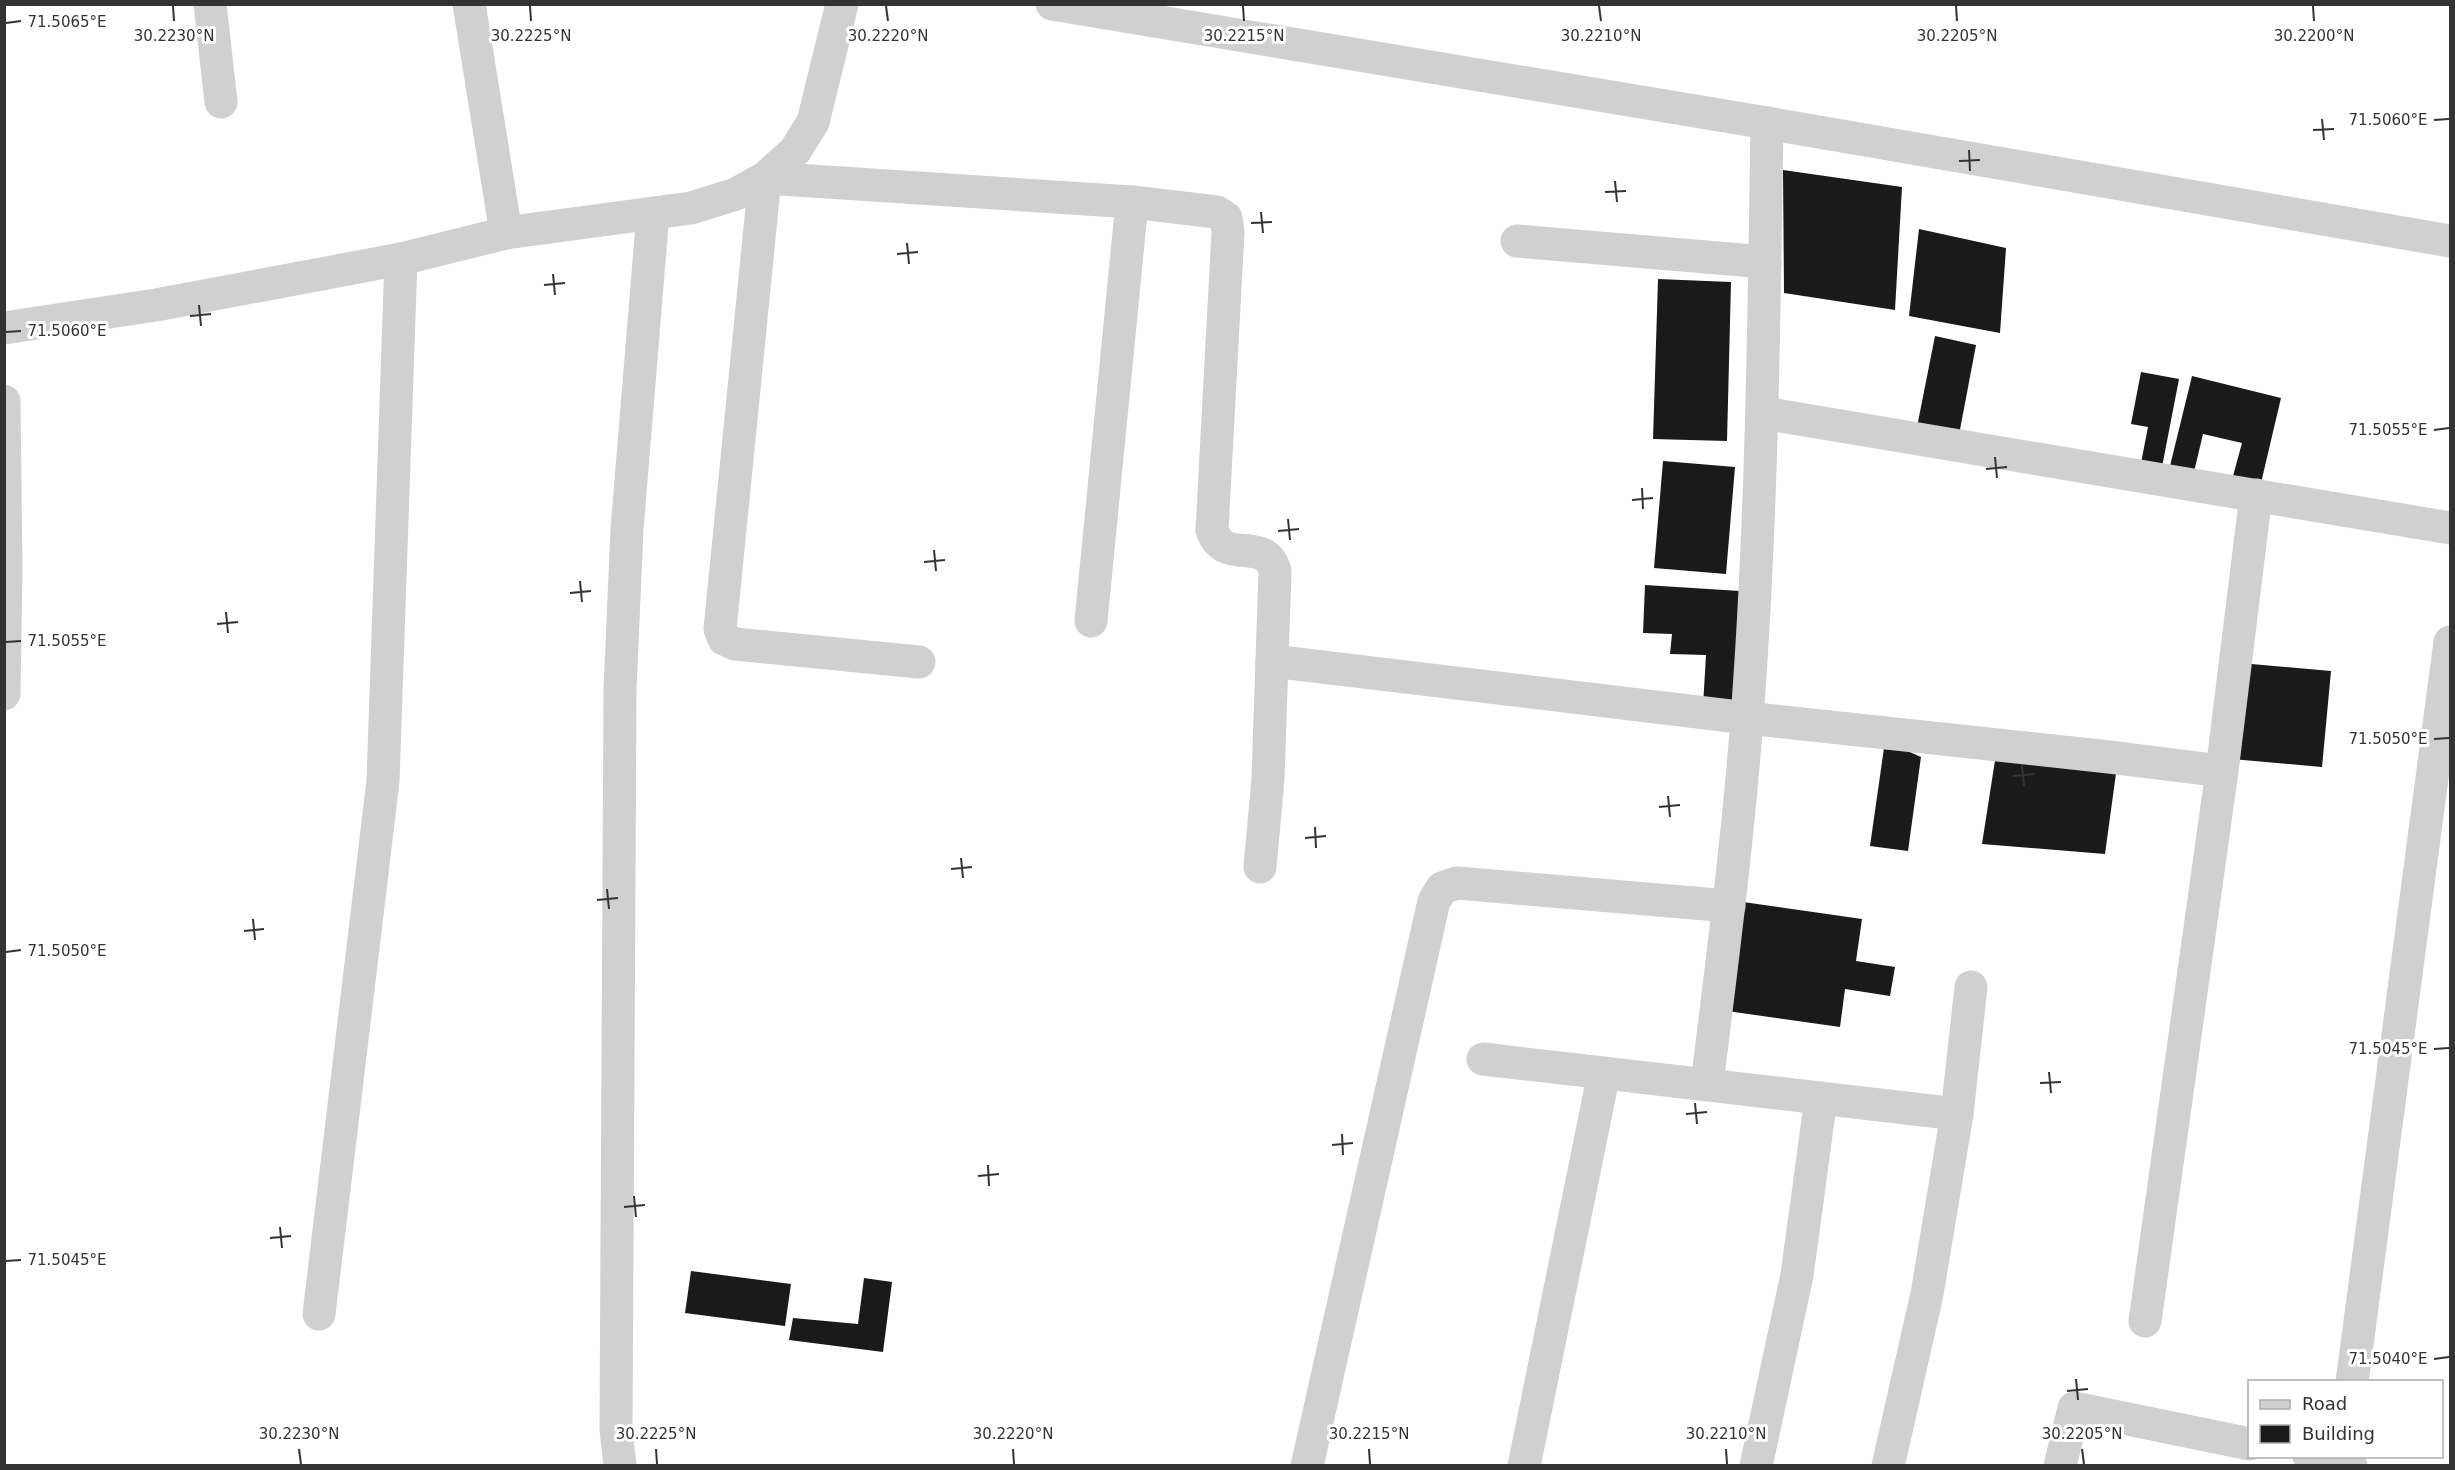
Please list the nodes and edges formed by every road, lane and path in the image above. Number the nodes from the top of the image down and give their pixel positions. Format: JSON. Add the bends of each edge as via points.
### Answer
{"nodes":[{"id":1,"x":210,"y":4,"type":"edge"},
{"id":2,"x":469,"y":4,"type":"edge"},
{"id":3,"x":842,"y":4,"type":"edge"},
{"id":4,"x":1070,"y":6,"type":"edge"},
{"id":5,"x":221,"y":102,"type":"dead end"},
{"id":6,"x":1767,"y":123,"type":"junction"},
{"id":7,"x":765,"y":178,"type":"junction"},
{"id":8,"x":1132,"y":202,"type":"junction"},
{"id":9,"x":653,"y":213,"type":"junction"},
{"id":10,"x":506,"y":233,"type":"junction"},
{"id":11,"x":1516,"y":241,"type":"dead end"},
{"id":12,"x":2451,"y":241,"type":"edge"},
{"id":13,"x":401,"y":259,"type":"junction"},
{"id":14,"x":1765,"y":262,"type":"junction"},
{"id":15,"x":4,"y":328,"type":"edge"},
{"id":16,"x":4,"y":400,"type":"edge"},
{"id":17,"x":1763,"y":413,"type":"junction"},
{"id":18,"x":2256,"y":495,"type":"junction"},
{"id":19,"x":2451,"y":528,"type":"edge"},
{"id":20,"x":1091,"y":621,"type":"dead end"},
{"id":21,"x":2451,"y":642,"type":"edge"},
{"id":22,"x":1272,"y":661,"type":"junction"},
{"id":23,"x":919,"y":662,"type":"dead end"},
{"id":24,"x":4,"y":694,"type":"edge"},
{"id":25,"x":1747,"y":718,"type":"junction"},
{"id":26,"x":2222,"y":771,"type":"junction"},
{"id":27,"x":1260,"y":867,"type":"dead end"},
{"id":28,"x":1729,"y":906,"type":"junction"},
{"id":29,"x":1971,"y":987,"type":"dead end"},
{"id":30,"x":1483,"y":1059,"type":"dead end"},
{"id":31,"x":1604,"y":1073,"type":"junction"},
{"id":32,"x":1707,"y":1084,"type":"junction"},
{"id":33,"x":1821,"y":1098,"type":"junction"},
{"id":34,"x":1957,"y":1114,"type":"junction"},
{"id":35,"x":319,"y":1314,"type":"dead end"},
{"id":36,"x":2145,"y":1321,"type":"dead end"},
{"id":37,"x":2352,"y":1380,"type":"edge"},
{"id":38,"x":2248,"y":1444,"type":"edge"},
{"id":39,"x":2321,"y":1458,"type":"edge"},
{"id":40,"x":2344,"y":1462,"type":"edge"},
{"id":41,"x":620,"y":1466,"type":"edge"},
{"id":42,"x":1307,"y":1466,"type":"edge"},
{"id":43,"x":1524,"y":1466,"type":"edge"},
{"id":44,"x":1756,"y":1466,"type":"edge"},
{"id":45,"x":1887,"y":1466,"type":"edge"},
{"id":46,"x":2060,"y":1466,"type":"edge"}],
"edges":[{"from":1,"to":5,"type":"street"},
{"from":2,"to":10,"type":"street"},
{"from":3,"to":7,"type":"street","via":[[813,122],[795,151]]},
{"from":4,"to":6,"type":"street"},
{"from":6,"to":12,"type":"street"},
{"from":6,"to":14,"type":"street"},
{"from":7,"to":8,"type":"street"},
{"from":7,"to":9,"type":"street","via":[[736,194],[691,208]]},
{"from":7,"to":23,"type":"street","via":[[720,629],[724,639],[735,644]]},
{"from":8,"to":20,"type":"street"},
{"from":8,"to":22,"type":"street","via":[[1217,212],[1226,218],[1212,530],[1216,542],[1224,548],[1264,553],[1272,560]]},
{"from":9,"to":10,"type":"street"},
{"from":9,"to":41,"type":"street","via":[[627,529],[620,690],[616,1429]]},
{"from":10,"to":13,"type":"street"},
{"from":11,"to":14,"type":"street"},
{"from":13,"to":15,"type":"street","via":[[156,305]]},
{"from":13,"to":35,"type":"street","via":[[383,781]]},
{"from":14,"to":17,"type":"street"},
{"from":16,"to":24,"type":"street"},
{"from":17,"to":18,"type":"street"},
{"from":17,"to":25,"type":"street"},
{"from":18,"to":19,"type":"street"},
{"from":18,"to":26,"type":"street"},
{"from":21,"to":37,"type":"street"},
{"from":22,"to":25,"type":"street"},
{"from":22,"to":27,"type":"street"},
{"from":25,"to":26,"type":"street"},
{"from":25,"to":28,"type":"street"},
{"from":26,"to":36,"type":"street"},
{"from":28,"to":32,"type":"street"},
{"from":28,"to":42,"type":"street","via":[[1457,884],[1442,888],[1431,913]]},
{"from":29,"to":34,"type":"street"},
{"from":30,"to":31,"type":"street"},
{"from":31,"to":32,"type":"street"},
{"from":31,"to":43,"type":"street"},
{"from":32,"to":33,"type":"street"},
{"from":33,"to":34,"type":"street"},
{"from":33,"to":44,"type":"street","via":[[1797,1275]]},
{"from":34,"to":45,"type":"street","via":[[1928,1294]]},
{"from":38,"to":46,"type":"street","via":[[2074,1408]]},
{"from":39,"to":40,"type":"street"}]}
